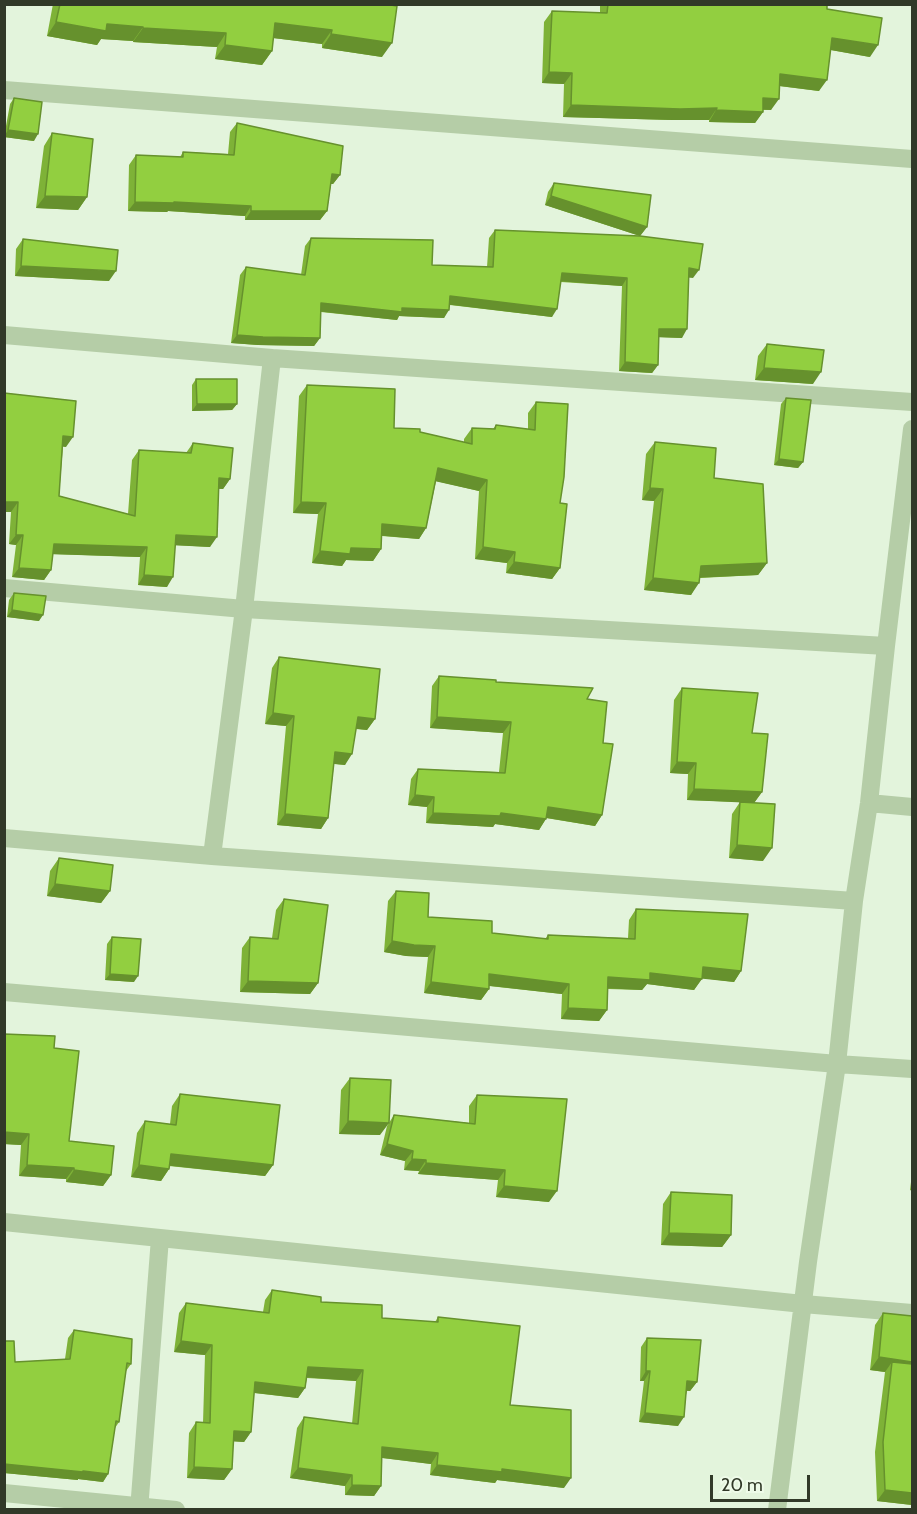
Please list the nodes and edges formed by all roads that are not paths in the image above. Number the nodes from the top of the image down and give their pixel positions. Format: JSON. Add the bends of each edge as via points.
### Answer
{"nodes":[{"id":1,"x":4,"y":90,"type":"edge"},
{"id":2,"x":912,"y":159,"type":"edge"},
{"id":3,"x":4,"y":335,"type":"edge"},
{"id":4,"x":272,"y":358,"type":"junction"},
{"id":5,"x":912,"y":402,"type":"edge"},
{"id":6,"x":912,"y":429,"type":"edge"},
{"id":7,"x":905,"y":560,"type":"edge"},
{"id":8,"x":4,"y":588,"type":"edge"},
{"id":9,"x":244,"y":609,"type":"junction"},
{"id":10,"x":886,"y":646,"type":"junction"},
{"id":11,"x":869,"y":803,"type":"junction"},
{"id":12,"x":912,"y":807,"type":"edge"},
{"id":13,"x":4,"y":838,"type":"edge"},
{"id":14,"x":212,"y":856,"type":"junction"},
{"id":15,"x":854,"y":901,"type":"junction"},
{"id":16,"x":4,"y":992,"type":"edge"},
{"id":17,"x":837,"y":1064,"type":"junction"},
{"id":18,"x":912,"y":1069,"type":"edge"},
{"id":19,"x":4,"y":1222,"type":"edge"},
{"id":20,"x":160,"y":1238,"type":"junction"},
{"id":21,"x":803,"y":1304,"type":"junction"},
{"id":22,"x":912,"y":1313,"type":"edge"},
{"id":23,"x":4,"y":1493,"type":"edge"},
{"id":24,"x":139,"y":1508,"type":"edge"},
{"id":25,"x":176,"y":1509,"type":"edge"},
{"id":26,"x":777,"y":1509,"type":"edge"}],
"edges":[{"from":1,"to":2,"type":"street"},
{"from":3,"to":4,"type":"street"},
{"from":4,"to":5,"type":"street"},
{"from":4,"to":9,"type":"street"},
{"from":6,"to":7,"type":"street"},
{"from":7,"to":10,"type":"street"},
{"from":8,"to":9,"type":"street"},
{"from":9,"to":10,"type":"street"},
{"from":9,"to":14,"type":"street"},
{"from":10,"to":11,"type":"street"},
{"from":11,"to":12,"type":"street"},
{"from":11,"to":15,"type":"street"},
{"from":13,"to":14,"type":"street"},
{"from":14,"to":15,"type":"street"},
{"from":15,"to":17,"type":"street"},
{"from":16,"to":17,"type":"street"},
{"from":17,"to":18,"type":"street"},
{"from":17,"to":21,"type":"street"},
{"from":19,"to":20,"type":"street"},
{"from":20,"to":21,"type":"street"},
{"from":20,"to":24,"type":"street"},
{"from":21,"to":22,"type":"street"},
{"from":21,"to":26,"type":"street"},
{"from":23,"to":24,"type":"street"},
{"from":24,"to":25,"type":"street"}]}
